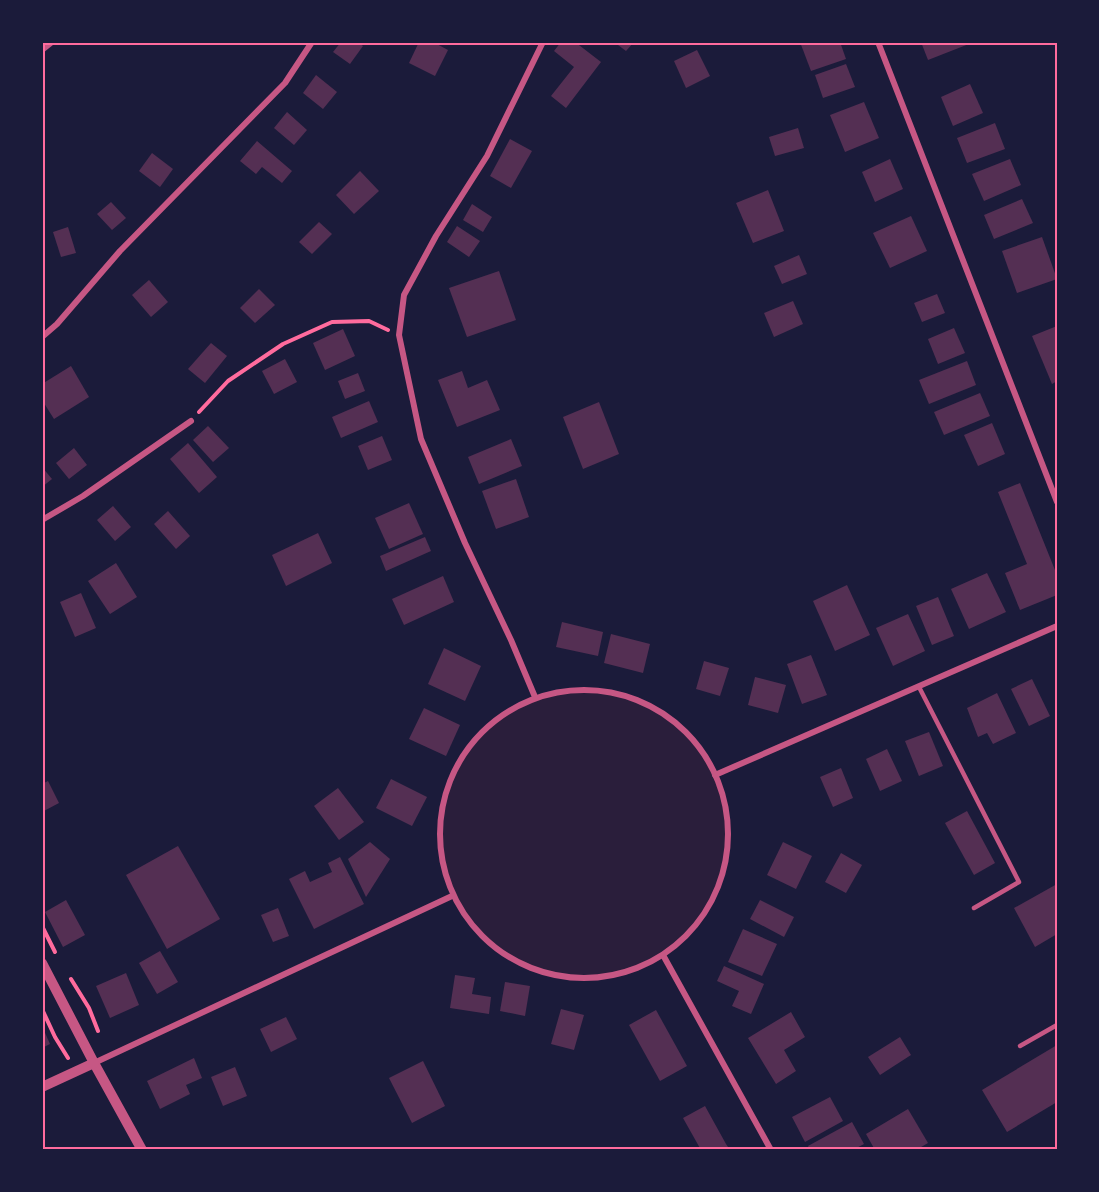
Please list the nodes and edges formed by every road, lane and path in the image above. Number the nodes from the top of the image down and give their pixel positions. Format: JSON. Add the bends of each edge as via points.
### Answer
{"nodes":[{"id":1,"x":52,"y":42,"type":"edge"},
{"id":2,"x":312,"y":42,"type":"edge"},
{"id":3,"x":543,"y":42,"type":"edge"},
{"id":4,"x":878,"y":42,"type":"edge"},
{"id":5,"x":42,"y":50,"type":"edge"},
{"id":6,"x":399,"y":335,"type":"junction"},
{"id":7,"x":42,"y":337,"type":"edge"},
{"id":8,"x":191,"y":421,"type":"joint"},
{"id":9,"x":1057,"y":502,"type":"edge"},
{"id":10,"x":42,"y":520,"type":"edge"},
{"id":11,"x":1057,"y":626,"type":"edge"},
{"id":12,"x":919,"y":687,"type":"junction"},
{"id":13,"x":535,"y":698,"type":"junction"},
{"id":14,"x":715,"y":775,"type":"junction"},
{"id":15,"x":452,"y":896,"type":"junction"},
{"id":16,"x":974,"y":908,"type":"dead end"},
{"id":17,"x":663,"y":955,"type":"junction"},
{"id":18,"x":42,"y":963,"type":"edge"},
{"id":19,"x":42,"y":1009,"type":"edge"},
{"id":20,"x":1057,"y":1025,"type":"edge"},
{"id":21,"x":1020,"y":1046,"type":"dead end"},
{"id":22,"x":94,"y":1063,"type":"junction"},
{"id":23,"x":77,"y":1071,"type":"junction"},
{"id":24,"x":42,"y":1087,"type":"edge"},
{"id":25,"x":142,"y":1150,"type":"edge"},
{"id":26,"x":771,"y":1150,"type":"edge"}],
"edges":[{"from":1,"to":5,"type":"street"},
{"from":2,"to":7,"type":"street","via":[[285,83],[120,251]]},
{"from":3,"to":6,"type":"street","via":[[487,156],[404,295]]},
{"from":4,"to":9,"type":"street"},
{"from":6,"to":8,"type":"path","via":[[369,321],[332,322],[283,344],[228,381]]},
{"from":6,"to":13,"type":"street","via":[[421,439]]},
{"from":8,"to":10,"type":"street"},
{"from":11,"to":12,"type":"street"},
{"from":12,"to":14,"type":"street"},
{"from":12,"to":16,"type":"lane","via":[[1019,882]]},
{"from":13,"to":14,"type":"street","via":[[577,689],[620,694],[668,718],[692,739]]},
{"from":13,"to":15,"type":"street","via":[[493,721],[461,757],[443,801],[440,849]]},
{"from":14,"to":17,"type":"street","via":[[727,814],[727,855],[715,894],[693,928]]},
{"from":15,"to":17,"type":"street","via":[[481,936],[521,965],[568,978],[618,975]]},
{"from":15,"to":22,"type":"street"},
{"from":17,"to":26,"type":"street"},
{"from":18,"to":22,"type":"street"},
{"from":19,"to":23,"type":"path"},
{"from":20,"to":21,"type":"lane"},
{"from":22,"to":23,"type":"street"},
{"from":22,"to":25,"type":"street"},
{"from":23,"to":24,"type":"street"}]}
